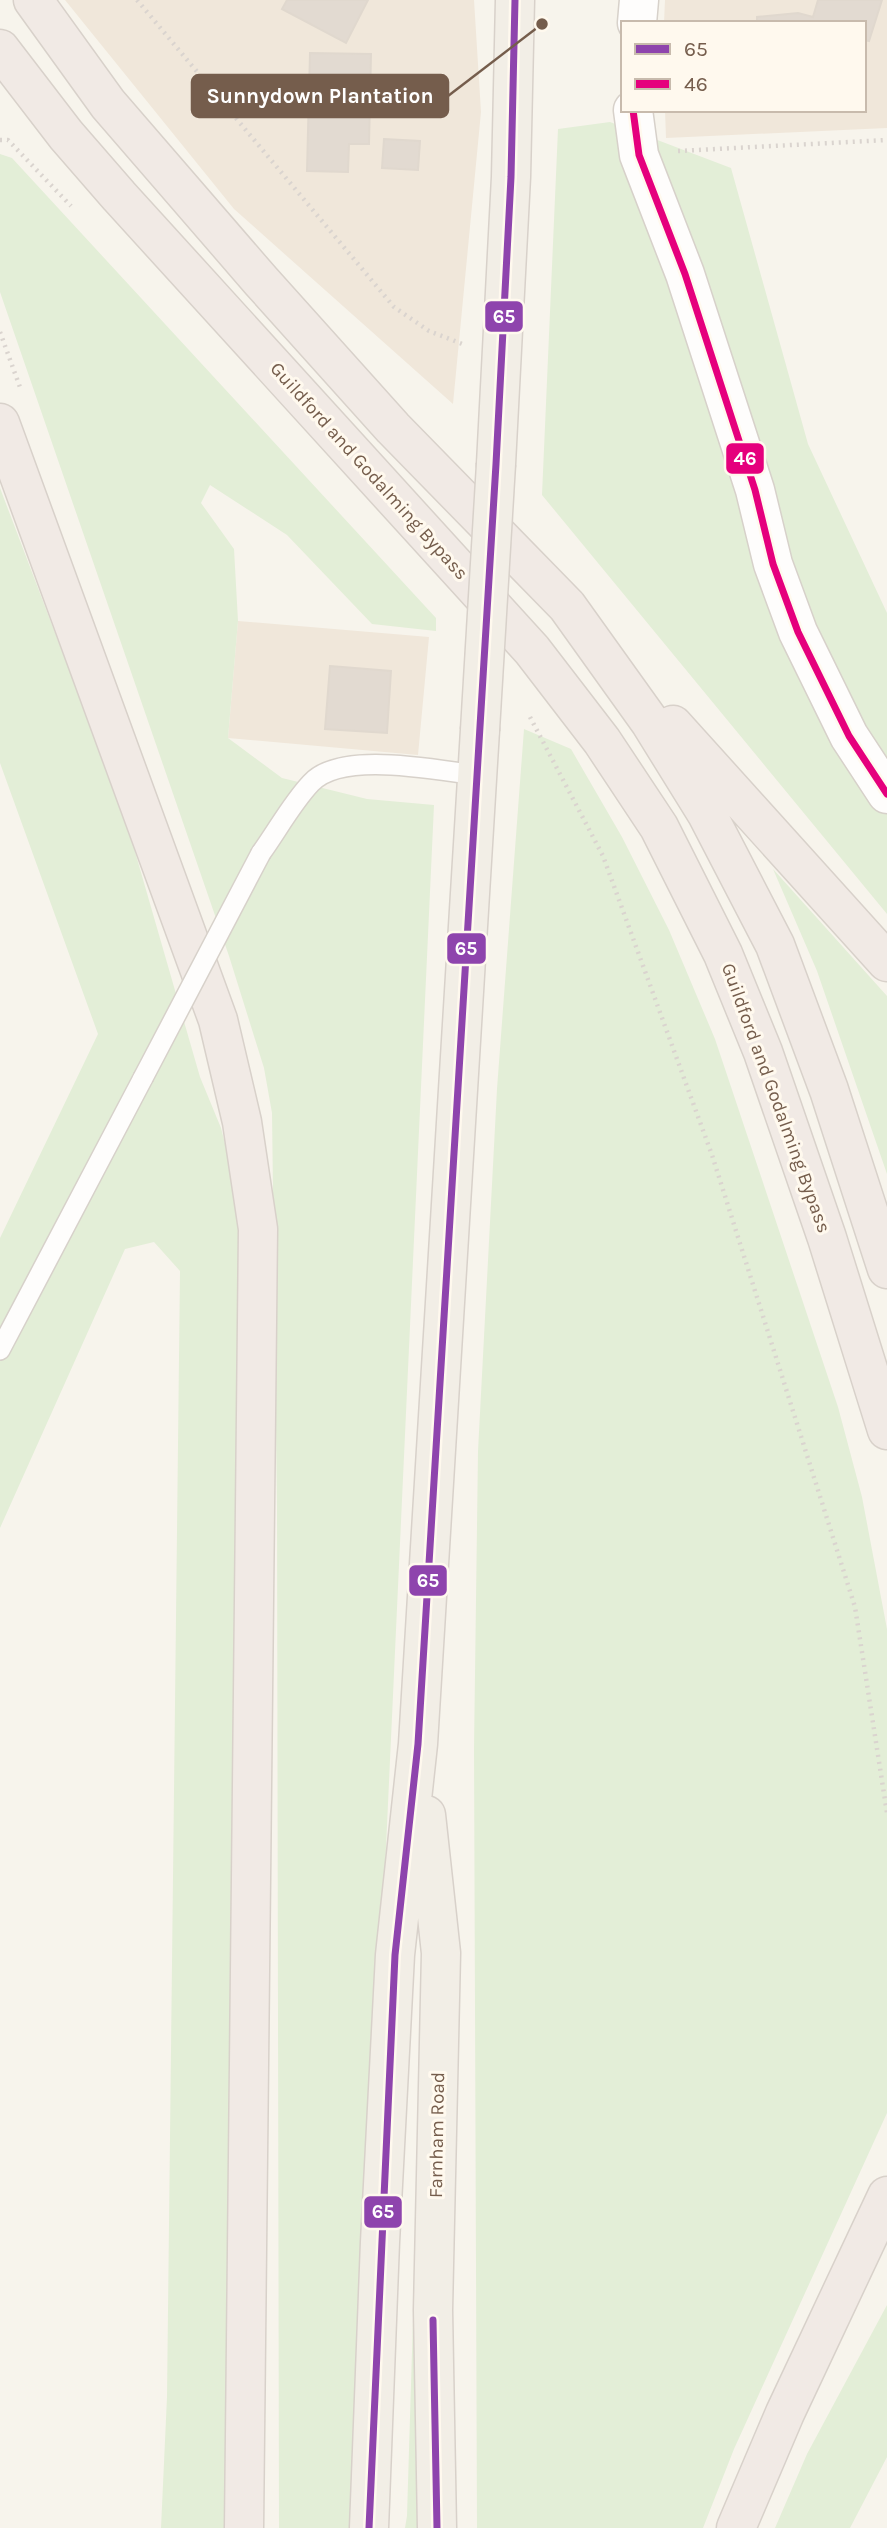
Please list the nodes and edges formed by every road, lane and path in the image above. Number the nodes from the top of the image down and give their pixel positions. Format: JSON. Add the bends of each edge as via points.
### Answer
{"nodes":[{"id":1,"x":33,"y":0,"type":"edge"},
{"id":2,"x":137,"y":0,"type":"edge"},
{"id":3,"x":515,"y":0,"type":"edge"},
{"id":4,"x":639,"y":0,"type":"edge"},
{"id":5,"x":637,"y":21,"type":"edge"},
{"id":6,"x":0,"y":49,"type":"edge"},
{"id":7,"x":633,"y":112,"type":"edge"},
{"id":8,"x":0,"y":140,"type":"edge"},
{"id":9,"x":887,"y":140,"type":"edge"},
{"id":10,"x":639,"y":155,"type":"junction"},
{"id":11,"x":72,"y":208,"type":"dead end"},
{"id":12,"x":465,"y":346,"type":"dead end"},
{"id":13,"x":0,"y":423,"type":"edge"},
{"id":14,"x":567,"y":606,"type":"junction"},
{"id":15,"x":530,"y":715,"type":"dead end"},
{"id":16,"x":477,"y":775,"type":"junction"},
{"id":17,"x":887,"y":794,"type":"edge"},
{"id":18,"x":887,"y":962,"type":"edge"},
{"id":19,"x":887,"y":1269,"type":"edge"},
{"id":20,"x":0,"y":1350,"type":"edge"},
{"id":21,"x":887,"y":1430,"type":"edge"},
{"id":22,"x":418,"y":1744,"type":"junction"},
{"id":23,"x":887,"y":1813,"type":"edge"},
{"id":24,"x":887,"y":2196,"type":"edge"},
{"id":25,"x":244,"y":2528,"type":"edge"},
{"id":26,"x":369,"y":2528,"type":"edge"},
{"id":27,"x":437,"y":2528,"type":"edge"},
{"id":28,"x":736,"y":2528,"type":"edge"}],
"edges":[{"from":1,"to":14,"type":"highway","via":[[108,104],[218,232],[393,428]]},
{"from":2,"to":12,"type":"path","via":[[394,307],[429,331]]},
{"from":3,"to":16,"type":"main road","name":"Farnham Road","bridge":true,"via":[[511,177]]},
{"from":4,"to":5,"type":"street"},
{"from":6,"to":21,"type":"highway","name":"Guildford and Godalming Bypass","via":[[119,196],[532,650],[659,827],[723,954],[763,1052]]},
{"from":7,"to":10,"type":"street"},
{"from":8,"to":11,"type":"path","via":[[8,140]]},
{"from":9,"to":10,"type":"path"},
{"from":10,"to":17,"type":"street","via":[[694,300],[755,490],[773,564],[798,632],[849,736]]},
{"from":13,"to":25,"type":"highway","via":[[218,1020],[242,1122],[258,1229]]},
{"from":14,"to":18,"type":"highway"},
{"from":14,"to":19,"type":"highway","via":[[650,722],[700,802],[770,934],[807,1029]]},
{"from":15,"to":23,"type":"path","via":[[603,856],[712,1155],[855,1607]]},
{"from":16,"to":20,"type":"lane","bridge":true,"via":[[387,766],[337,767],[311,783],[261,853]]},
{"from":16,"to":22,"type":"main road","name":"Farnham Road"},
{"from":22,"to":26,"type":"main road","name":"Farnham Road","via":[[395,1968]]},
{"from":22,"to":27,"type":"main road","name":"Farnham Road","via":[[442,1953],[433,2310]]},
{"from":24,"to":28,"type":"highway"}]}
